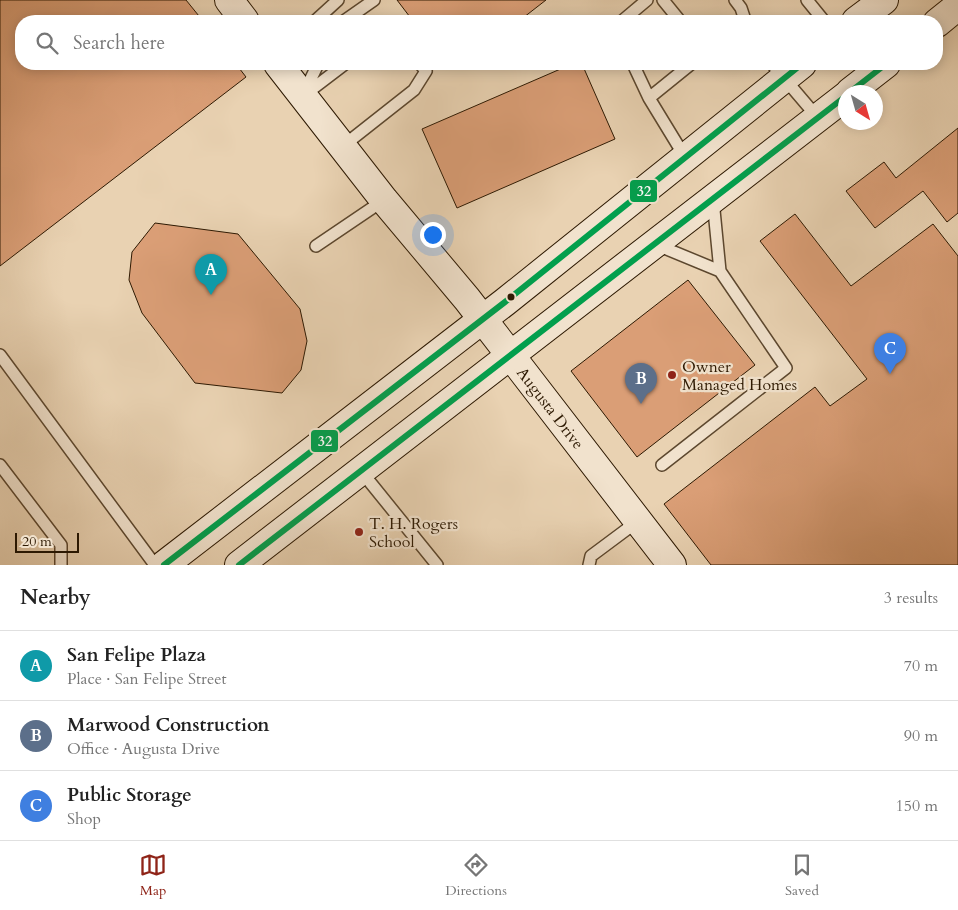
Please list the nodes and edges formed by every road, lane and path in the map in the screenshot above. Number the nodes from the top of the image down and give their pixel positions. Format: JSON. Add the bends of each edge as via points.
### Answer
{"nodes":[{"id":1,"x":229,"y":0,"type":"edge"},
{"id":2,"x":338,"y":0,"type":"edge"},
{"id":3,"x":374,"y":0,"type":"edge"},
{"id":4,"x":647,"y":0,"type":"edge"},
{"id":5,"x":663,"y":0,"type":"edge"},
{"id":6,"x":735,"y":0,"type":"edge"},
{"id":7,"x":807,"y":0,"type":"edge"},
{"id":8,"x":884,"y":0,"type":"edge"},
{"id":9,"x":958,"y":6,"type":"edge"},
{"id":10,"x":240,"y":15,"type":"edge"},
{"id":11,"x":322,"y":15,"type":"edge"},
{"id":12,"x":353,"y":15,"type":"edge"},
{"id":13,"x":629,"y":15,"type":"edge"},
{"id":14,"x":675,"y":15,"type":"edge"},
{"id":15,"x":743,"y":15,"type":"edge"},
{"id":16,"x":819,"y":15,"type":"edge"},
{"id":17,"x":864,"y":15,"type":"edge"},
{"id":18,"x":943,"y":18,"type":"edge"},
{"id":19,"x":283,"y":70,"type":"edge"},
{"id":20,"x":315,"y":70,"type":"edge"},
{"id":21,"x":337,"y":70,"type":"edge"},
{"id":22,"x":425,"y":70,"type":"edge"},
{"id":23,"x":637,"y":70,"type":"edge"},
{"id":24,"x":684,"y":70,"type":"edge"},
{"id":25,"x":785,"y":70,"type":"edge"},
{"id":26,"x":787,"y":70,"type":"edge"},
{"id":27,"x":878,"y":70,"type":"edge"},
{"id":28,"x":859,"y":85,"type":"edge"},
{"id":29,"x":303,"y":96,"type":"junction"},
{"id":30,"x":649,"y":98,"type":"junction"},
{"id":31,"x":838,"y":102,"type":"edge"},
{"id":32,"x":818,"y":118,"type":"junction"},
{"id":33,"x":343,"y":146,"type":"junction"},
{"id":34,"x":686,"y":157,"type":"junction"},
{"id":35,"x":713,"y":199,"type":"junction"},
{"id":36,"x":384,"y":200,"type":"junction"},
{"id":37,"x":654,"y":244,"type":"junction"},
{"id":38,"x":316,"y":246,"type":"dead end"},
{"id":39,"x":720,"y":271,"type":"junction"},
{"id":40,"x":482,"y":319,"type":"junction"},
{"id":41,"x":510,"y":354,"type":"junction"},
{"id":42,"x":0,"y":355,"type":"edge"},
{"id":43,"x":662,"y":465,"type":"dead end"},
{"id":44,"x":0,"y":466,"type":"edge"},
{"id":45,"x":361,"y":470,"type":"junction"},
{"id":46,"x":638,"y":521,"type":"junction"},
{"id":47,"x":668,"y":564,"type":"edge"},
{"id":48,"x":61,"y":565,"type":"edge"},
{"id":49,"x":155,"y":565,"type":"edge"},
{"id":50,"x":164,"y":565,"type":"edge"},
{"id":51,"x":239,"y":565,"type":"edge"},
{"id":52,"x":437,"y":565,"type":"edge"},
{"id":53,"x":589,"y":565,"type":"edge"}],
"edges":[{"from":1,"to":10,"type":"main road"},
{"from":2,"to":11,"type":"lane"},
{"from":3,"to":12,"type":"lane"},
{"from":4,"to":13,"type":"lane"},
{"from":5,"to":14,"type":"lane"},
{"from":6,"to":15,"type":"lane"},
{"from":7,"to":16,"type":"lane"},
{"from":8,"to":17,"type":"main road"},
{"from":9,"to":18,"type":"main road"},
{"from":19,"to":29,"type":"main road","name":"Augusta Drive"},
{"from":20,"to":29,"type":"lane"},
{"from":21,"to":29,"type":"lane"},
{"from":22,"to":33,"type":"lane","via":[[414,90]]},
{"from":23,"to":30,"type":"lane"},
{"from":24,"to":30,"type":"lane"},
{"from":25,"to":34,"type":"main road"},
{"from":26,"to":32,"type":"lane"},
{"from":27,"to":28,"type":"main road"},
{"from":29,"to":33,"type":"main road","name":"Augusta Drive"},
{"from":30,"to":34,"type":"lane"},
{"from":31,"to":32,"type":"main road"},
{"from":32,"to":35,"type":"main road"},
{"from":33,"to":36,"type":"main road","name":"Augusta Drive"},
{"from":34,"to":40,"type":"main road"},
{"from":35,"to":37,"type":"main road"},
{"from":35,"to":39,"type":"lane"},
{"from":36,"to":38,"type":"lane"},
{"from":36,"to":40,"type":"main road","name":"Augusta Drive"},
{"from":37,"to":39,"type":"lane"},
{"from":37,"to":41,"type":"main road"},
{"from":39,"to":43,"type":"lane","via":[[786,368]]},
{"from":40,"to":41,"type":"main road","name":"Augusta Drive"},
{"from":40,"to":50,"type":"main road"},
{"from":41,"to":45,"type":"main road"},
{"from":41,"to":46,"type":"main road","name":"Augusta Drive"},
{"from":42,"to":49,"type":"lane"},
{"from":44,"to":48,"type":"lane","via":[[61,545]]},
{"from":45,"to":51,"type":"main road"},
{"from":45,"to":52,"type":"lane"},
{"from":46,"to":47,"type":"main road","name":"Augusta Drive"},
{"from":46,"to":53,"type":"lane","via":[[591,556]]}]}
